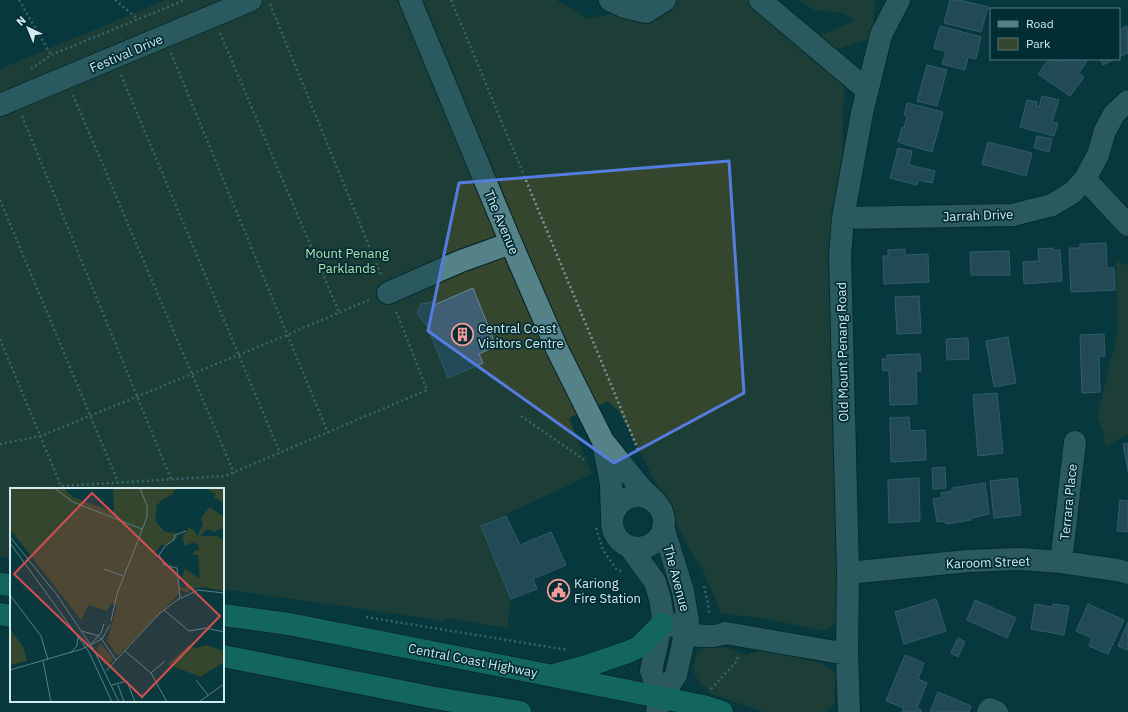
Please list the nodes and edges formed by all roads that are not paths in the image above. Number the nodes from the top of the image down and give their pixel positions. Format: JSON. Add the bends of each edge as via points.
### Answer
{"nodes":[{"id":1,"x":251,"y":0,"type":"edge"},
{"id":2,"x":410,"y":0,"type":"edge"},
{"id":3,"x":610,"y":0,"type":"edge"},
{"id":4,"x":665,"y":0,"type":"edge"},
{"id":5,"x":760,"y":0,"type":"edge"},
{"id":6,"x":899,"y":0,"type":"edge"},
{"id":7,"x":867,"y":90,"type":"junction"},
{"id":8,"x":1128,"y":101,"type":"edge"},
{"id":9,"x":7,"y":102,"type":"edge"},
{"id":10,"x":1085,"y":179,"type":"junction"},
{"id":11,"x":843,"y":218,"type":"junction"},
{"id":12,"x":1128,"y":225,"type":"edge"},
{"id":13,"x":511,"y":243,"type":"junction"},
{"id":14,"x":388,"y":293,"type":"road end"},
{"id":15,"x":1075,"y":442,"type":"dead end"},
{"id":16,"x":604,"y":448,"type":"junction"},
{"id":17,"x":655,"y":501,"type":"junction"},
{"id":18,"x":603,"y":520,"type":"junction"},
{"id":19,"x":663,"y":527,"type":"junction"},
{"id":20,"x":629,"y":546,"type":"junction"},
{"id":21,"x":1061,"y":562,"type":"junction"},
{"id":22,"x":848,"y":573,"type":"junction"},
{"id":23,"x":1128,"y":573,"type":"edge"},
{"id":24,"x":0,"y":584,"type":"edge"},
{"id":25,"x":10,"y":585,"type":"edge"},
{"id":26,"x":686,"y":609,"type":"junction"},
{"id":27,"x":0,"y":614,"type":"edge"},
{"id":28,"x":224,"y":614,"type":"edge"},
{"id":29,"x":10,"y":616,"type":"edge"},
{"id":30,"x":662,"y":621,"type":"junction"},
{"id":31,"x":716,"y":627,"type":"junction"},
{"id":32,"x":685,"y":633,"type":"junction"},
{"id":33,"x":847,"y":654,"type":"junction"},
{"id":34,"x":224,"y":656,"type":"edge"},
{"id":35,"x":552,"y":676,"type":"junction"},
{"id":36,"x":659,"y":705,"type":"edge"},
{"id":37,"x":520,"y":712,"type":"edge"},
{"id":38,"x":722,"y":712,"type":"edge"},
{"id":39,"x":849,"y":712,"type":"edge"},
{"id":40,"x":988,"y":712,"type":"edge"},
{"id":41,"x":997,"y":712,"type":"edge"}],
"edges":[{"from":1,"to":9,"type":"street","name":"Festival Drive"},
{"from":2,"to":13,"type":"street","name":"The Avenue"},
{"from":3,"to":4,"type":"street","via":[[646,12]]},
{"from":5,"to":7,"type":"street"},
{"from":6,"to":7,"type":"street","name":"Old Mount Penang Road","via":[[881,35]]},
{"from":7,"to":11,"type":"street","name":"Old Mount Penang Road"},
{"from":8,"to":10,"type":"street","name":"Jarrah Drive","via":[[1114,114],[1105,131],[1098,155]]},
{"from":10,"to":11,"type":"street","name":"Jarrah Drive","via":[[1072,193],[1052,205],[1013,215]]},
{"from":10,"to":12,"type":"street"},
{"from":11,"to":22,"type":"street","name":"Old Mount Penang Road","via":[[840,277]]},
{"from":13,"to":14,"type":"street","via":[[461,261]]},
{"from":13,"to":16,"type":"street","name":"The Avenue"},
{"from":15,"to":21,"type":"street","name":"Terrara Place"},
{"from":16,"to":17,"type":"street","name":"The Avenue"},
{"from":16,"to":18,"type":"street","name":"The Avenue","via":[[611,484]]},
{"from":17,"to":18,"type":"street","via":[[638,495],[629,497]]},
{"from":17,"to":19,"type":"street","via":[[664,516]]},
{"from":18,"to":20,"type":"street","via":[[612,524],[618,539]]},
{"from":19,"to":20,"type":"street","via":[[656,541],[649,545]]},
{"from":19,"to":26,"type":"street","name":"The Avenue"},
{"from":20,"to":30,"type":"street","name":"The Avenue","via":[[656,582]]},
{"from":21,"to":22,"type":"street","name":"Karoom Street","via":[[1021,559],[968,561]]},
{"from":21,"to":23,"type":"street","name":"Karoom Street"},
{"from":22,"to":33,"type":"street","name":"Old Mount Penang Road"},
{"from":24,"to":25,"type":"highway"},
{"from":26,"to":31,"type":"street"},
{"from":26,"to":32,"type":"street","name":"The Avenue","via":[[688,622]]},
{"from":27,"to":29,"type":"highway"},
{"from":28,"to":35,"type":"highway","name":"Central Coast Highway","via":[[290,624]]},
{"from":30,"to":32,"type":"street"},
{"from":30,"to":35,"type":"highway","via":[[639,647]]},
{"from":30,"to":36,"type":"street","name":"The Avenue","via":[[651,671]]},
{"from":31,"to":32,"type":"street","via":[[719,636],[698,637]]},
{"from":31,"to":33,"type":"street"},
{"from":32,"to":36,"type":"street","name":"The Avenue","via":[[676,675]]},
{"from":33,"to":39,"type":"street","name":"Old Mount Penang Road"},
{"from":34,"to":37,"type":"highway"},
{"from":35,"to":36,"type":"highway","name":"Central Coast Highway"},
{"from":36,"to":38,"type":"highway","name":"Central Coast Highway","via":[[703,706]]},
{"from":40,"to":41,"type":"street","via":[[990,709]]}]}
